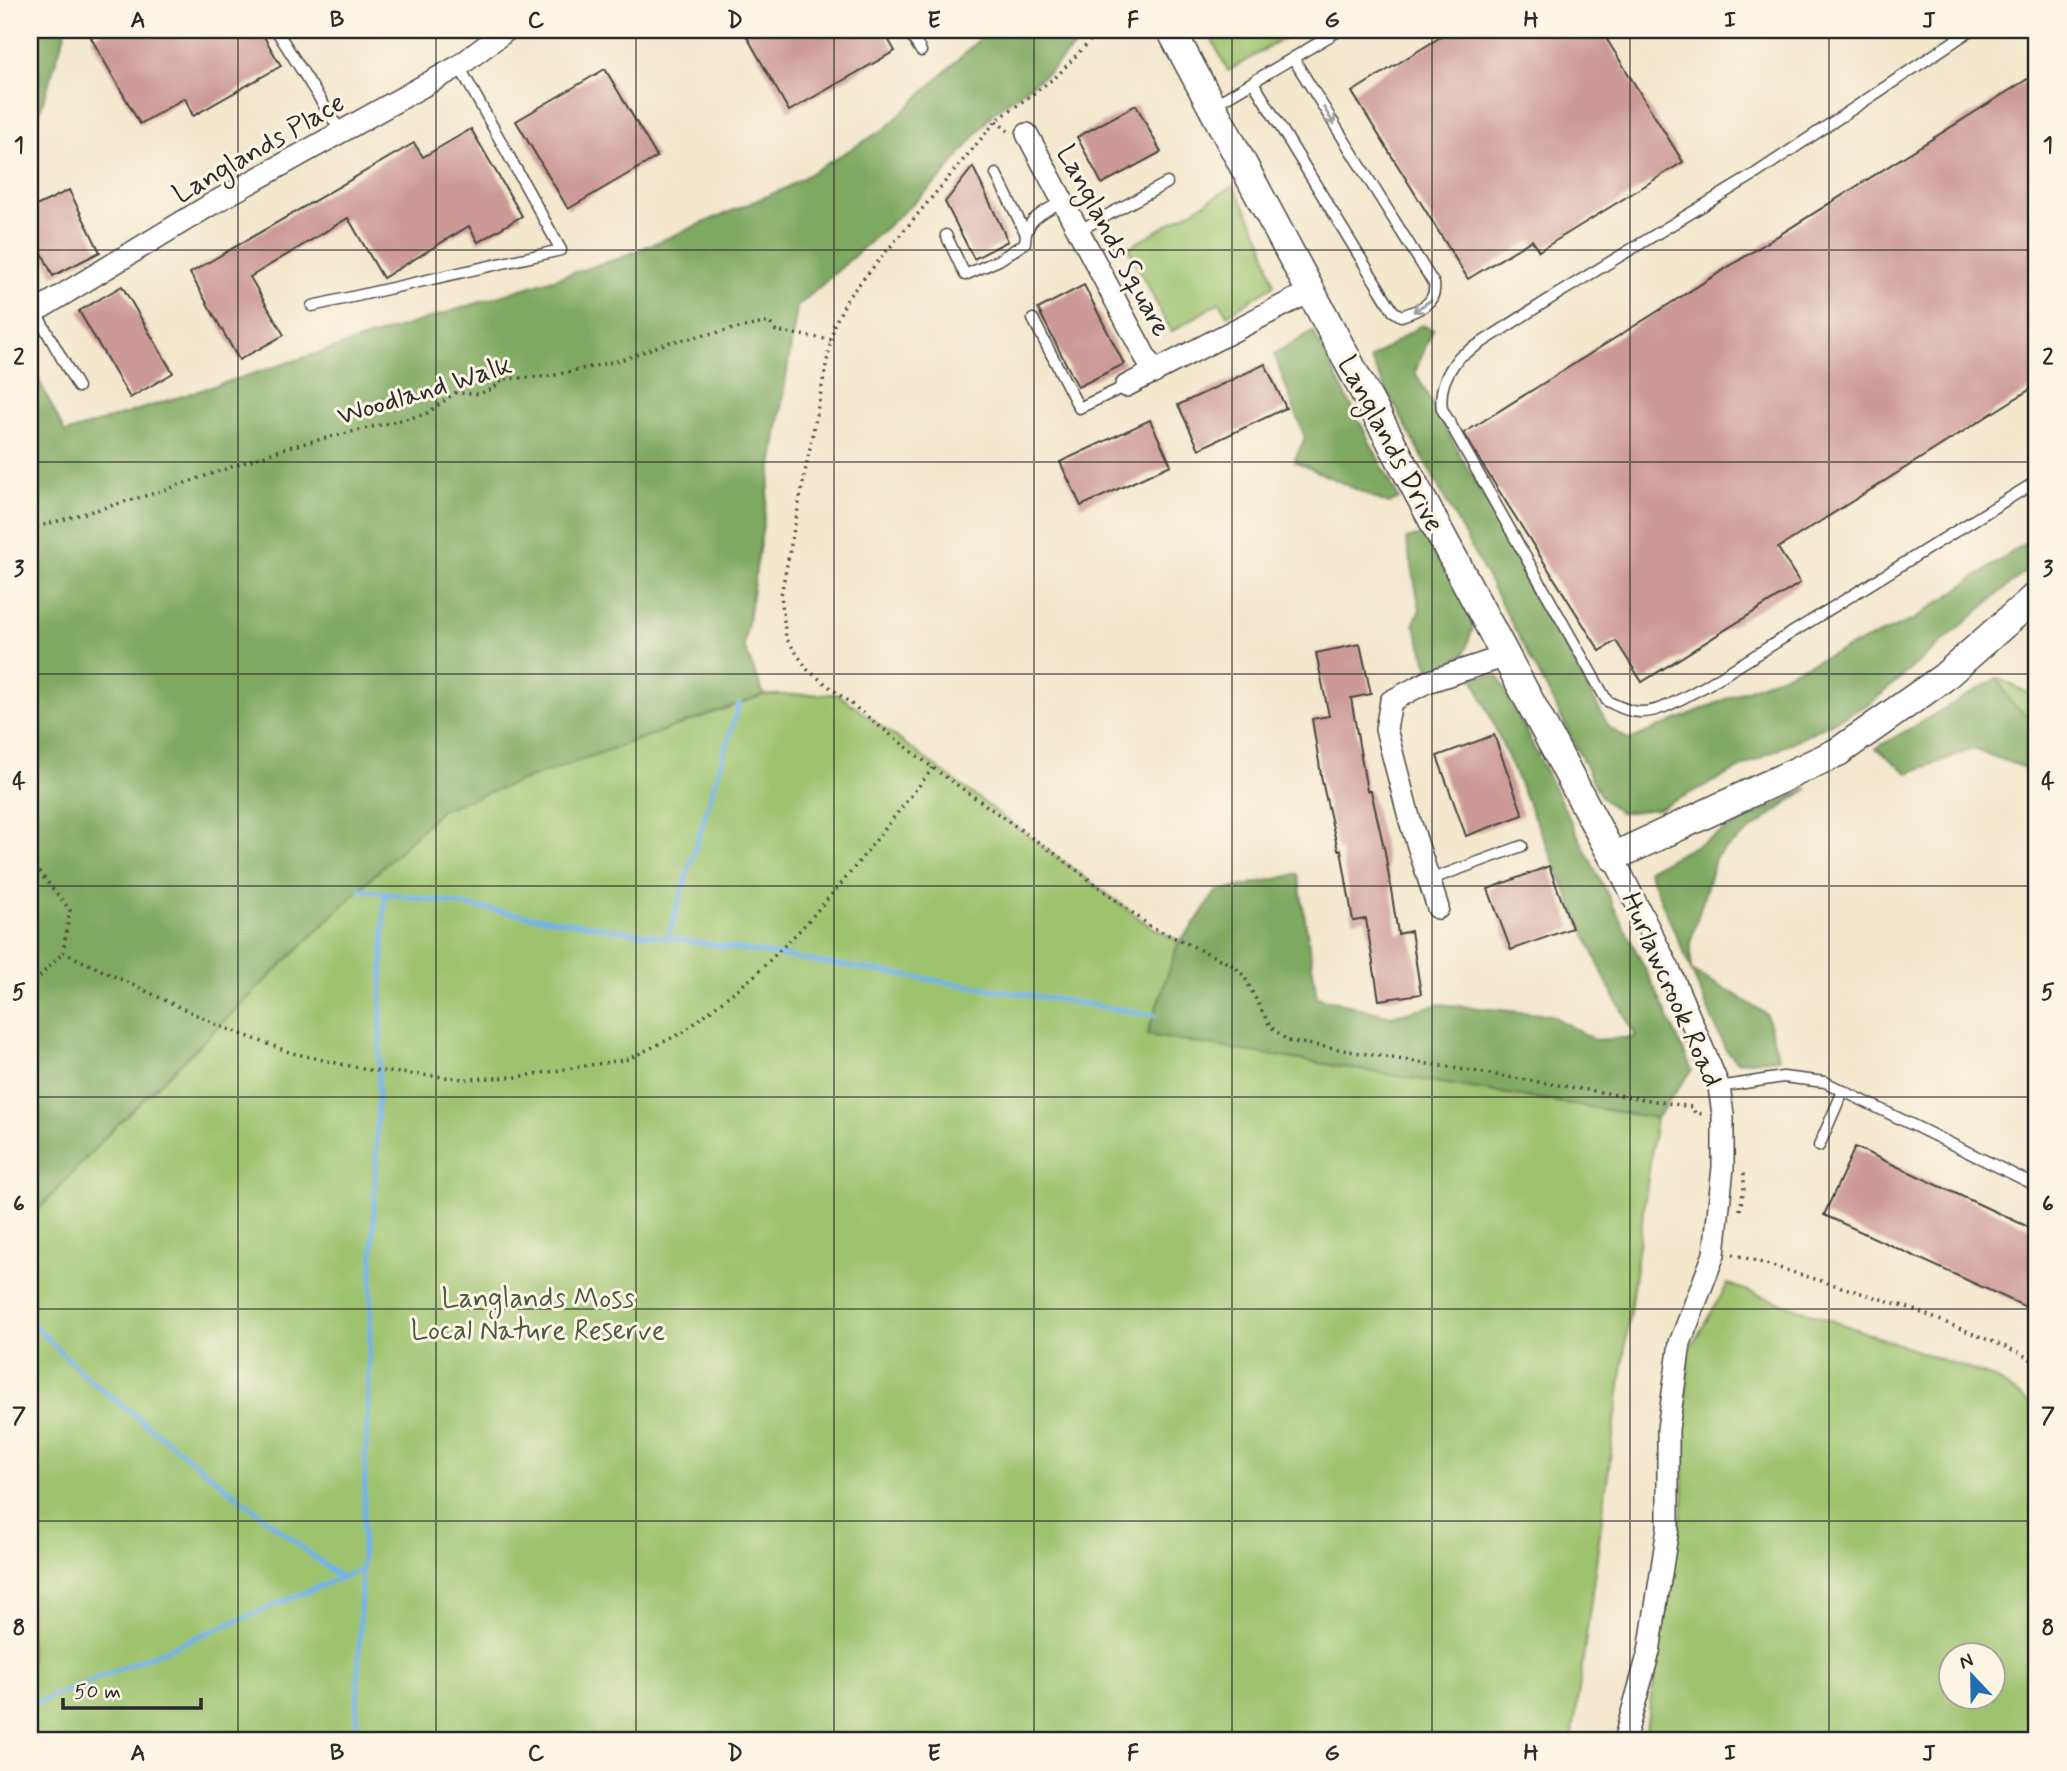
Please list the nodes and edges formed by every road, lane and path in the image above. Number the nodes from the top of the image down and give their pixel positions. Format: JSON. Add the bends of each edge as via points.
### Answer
{"nodes":[{"id":1,"x":276,"y":30,"type":"edge"},
{"id":2,"x":507,"y":30,"type":"edge"},
{"id":3,"x":908,"y":30,"type":"edge"},
{"id":4,"x":1100,"y":30,"type":"edge"},
{"id":5,"x":1171,"y":30,"type":"edge"},
{"id":6,"x":1340,"y":30,"type":"edge"},
{"id":7,"x":1971,"y":30,"type":"edge"},
{"id":8,"x":921,"y":51,"type":"dead end"},
{"id":9,"x":1293,"y":58,"type":"junction"},
{"id":10,"x":459,"y":66,"type":"junction"},
{"id":11,"x":1253,"y":82,"type":"junction"},
{"id":12,"x":1212,"y":106,"type":"junction"},
{"id":13,"x":341,"y":132,"type":"junction"},
{"id":14,"x":1027,"y":134,"type":"dead end"},
{"id":15,"x":996,"y":173,"type":"dead end"},
{"id":16,"x":1167,"y":183,"type":"dead end"},
{"id":17,"x":1062,"y":201,"type":"junction"},
{"id":18,"x":1078,"y":231,"type":"junction"},
{"id":19,"x":1025,"y":232,"type":"junction"},
{"id":20,"x":946,"y":235,"type":"dead end"},
{"id":21,"x":1311,"y":290,"type":"junction"},
{"id":22,"x":33,"y":306,"type":"edge"},
{"id":23,"x":312,"y":306,"type":"dead end"},
{"id":24,"x":1033,"y":319,"type":"dead end"},
{"id":25,"x":831,"y":340,"type":"junction"},
{"id":26,"x":1154,"y":373,"type":"junction"},
{"id":27,"x":1126,"y":386,"type":"joint"},
{"id":28,"x":78,"y":387,"type":"dead end"},
{"id":29,"x":2037,"y":481,"type":"edge"},
{"id":30,"x":30,"y":529,"type":"edge"},
{"id":31,"x":2037,"y":595,"type":"edge"},
{"id":32,"x":1506,"y":656,"type":"junction"},
{"id":33,"x":933,"y":768,"type":"junction"},
{"id":34,"x":1522,"y":846,"type":"dead end"},
{"id":35,"x":1613,"y":857,"type":"junction"},
{"id":36,"x":30,"y":861,"type":"edge"},
{"id":37,"x":1429,"y":880,"type":"junction"},
{"id":38,"x":1437,"y":908,"type":"dead end"},
{"id":39,"x":64,"y":952,"type":"junction"},
{"id":40,"x":30,"y":987,"type":"edge"},
{"id":41,"x":1719,"y":1087,"type":"junction"},
{"id":42,"x":1843,"y":1091,"type":"junction"},
{"id":43,"x":1723,"y":1114,"type":"junction"},
{"id":44,"x":1819,"y":1146,"type":"dead end"},
{"id":45,"x":1743,"y":1161,"type":"dead end"},
{"id":46,"x":2037,"y":1186,"type":"edge"},
{"id":47,"x":1740,"y":1213,"type":"dead end"},
{"id":48,"x":1732,"y":1254,"type":"dead end"},
{"id":49,"x":2037,"y":1363,"type":"edge"},
{"id":50,"x":1624,"y":1741,"type":"edge"}],
"edges":[{"from":1,"to":13,"type":"lane"},
{"from":2,"to":10,"type":"street","name":"Langlands Place"},
{"from":3,"to":8,"type":"lane"},
{"from":4,"to":25,"type":"path","via":[[1057,76],[996,121],[849,296]]},
{"from":5,"to":12,"type":"street","name":"Langlands Drive"},
{"from":6,"to":9,"type":"lane"},
{"from":7,"to":29,"type":"lane","via":[[1755,174],[1459,357],[1440,395],[1442,410],[1607,701],[1642,713],[1704,687]]},
{"from":9,"to":11,"type":"lane"},
{"from":9,"to":11,"type":"lane","one_way":true,"via":[[1434,284],[1432,301],[1401,316],[1393,311]]},
{"from":10,"to":13,"type":"street","name":"Langlands Place"},
{"from":10,"to":23,"type":"lane","via":[[561,250]]},
{"from":11,"to":12,"type":"lane"},
{"from":12,"to":21,"type":"street","name":"Langlands Drive"},
{"from":13,"to":22,"type":"street","name":"Langlands Place"},
{"from":14,"to":17,"type":"street","name":"Langlands Square"},
{"from":15,"to":19,"type":"lane"},
{"from":16,"to":18,"type":"lane"},
{"from":17,"to":18,"type":"street","name":"Langlands Square"},
{"from":17,"to":19,"type":"lane","via":[[1033,219]]},
{"from":18,"to":26,"type":"street","name":"Langlands Square"},
{"from":19,"to":20,"type":"lane","via":[[1025,243],[965,275]]},
{"from":21,"to":26,"type":"street","name":"Langlands Square"},
{"from":21,"to":32,"type":"street","name":"Langlands Drive"},
{"from":22,"to":28,"type":"lane","name":"Langlands Place"},
{"from":24,"to":27,"type":"lane","via":[[1079,408]]},
{"from":25,"to":30,"type":"path","name":"Woodland Walk","via":[[776,331],[769,322],[670,342],[621,360],[551,376],[503,379],[479,394],[455,393],[426,414],[289,447],[162,491]]},
{"from":25,"to":33,"type":"path","via":[[782,595],[786,638],[808,670]]},
{"from":26,"to":27,"type":"street","name":"Langlands Square"},
{"from":31,"to":35,"type":"street","name":"Hurlawcrook Road","via":[[1943,678],[1839,752]]},
{"from":32,"to":35,"type":"street","name":"Langlands Drive"},
{"from":32,"to":37,"type":"street","via":[[1427,682],[1391,701],[1386,729]]},
{"from":33,"to":39,"type":"path","via":[[846,878],[754,976],[682,1033],[628,1059],[517,1077],[453,1078],[368,1070],[292,1053],[220,1026]]},
{"from":33,"to":43,"type":"path","via":[[1150,926],[1234,966],[1270,1026],[1288,1041],[1692,1107],[1695,1113]]},
{"from":34,"to":37,"type":"lane"},
{"from":35,"to":41,"type":"street","name":"Hurlawcrook Road","via":[[1670,971]]},
{"from":36,"to":39,"type":"path","via":[[70,910]]},
{"from":37,"to":38,"type":"street"},
{"from":39,"to":40,"type":"path"},
{"from":41,"to":42,"type":"lane","via":[[1783,1077],[1825,1082]]},
{"from":41,"to":43,"type":"street","name":"Hurlawcrook Road"},
{"from":42,"to":44,"type":"lane"},
{"from":42,"to":46,"type":"lane"},
{"from":43,"to":50,"type":"street","name":"Hurlawcrook Road","via":[[1714,1254],[1680,1343],[1668,1429],[1668,1528],[1649,1652]]},
{"from":45,"to":47,"type":"path"},
{"from":48,"to":49,"type":"path","via":[[1907,1307]]}]}
